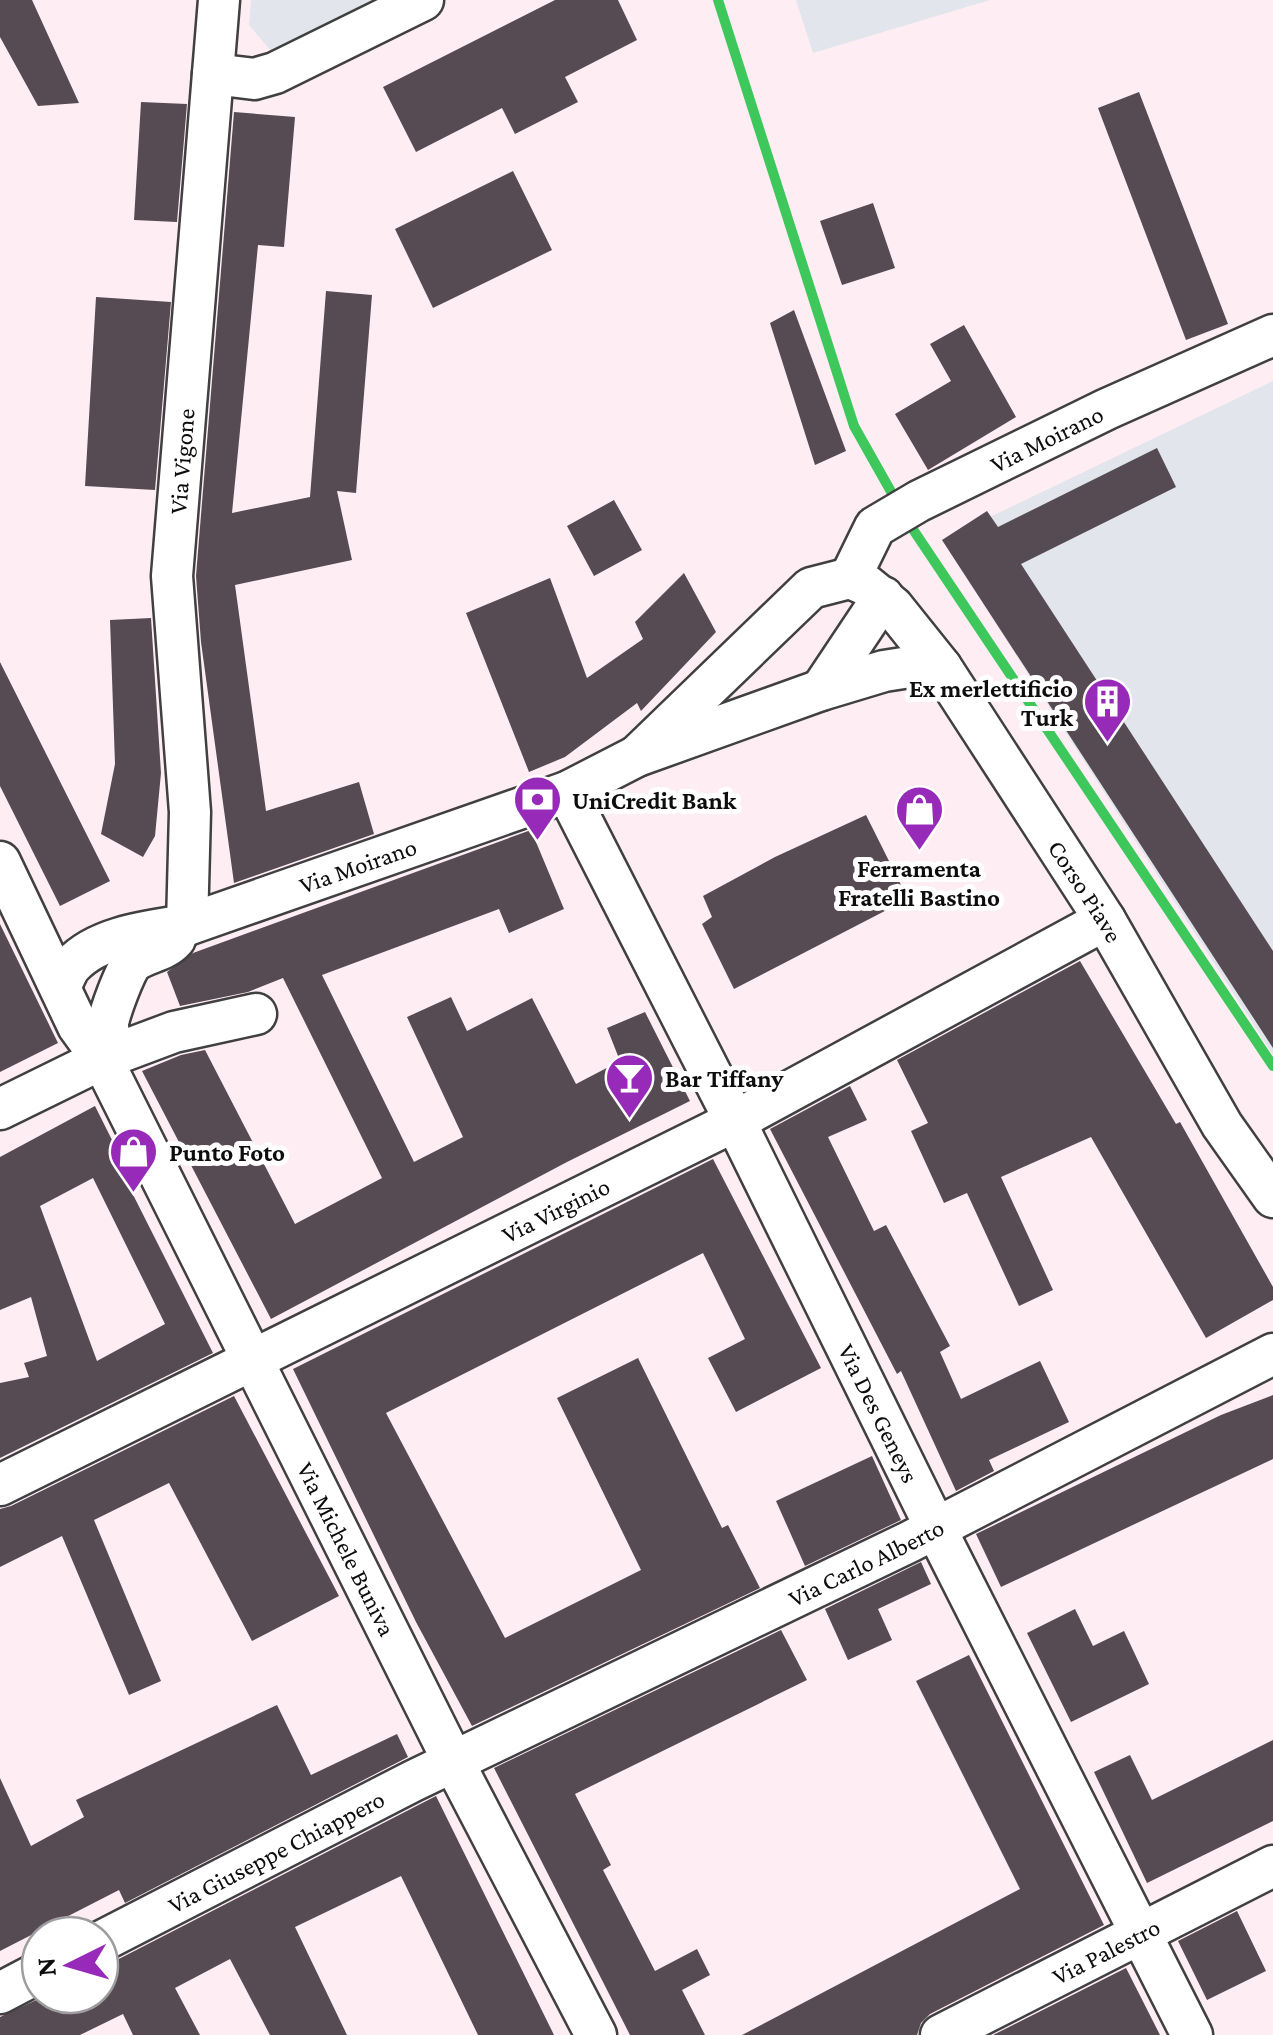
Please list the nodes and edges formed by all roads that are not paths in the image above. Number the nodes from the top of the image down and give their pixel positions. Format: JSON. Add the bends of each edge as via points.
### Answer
{"nodes":[{"id":1,"x":219,"y":0,"type":"edge"},
{"id":2,"x":423,"y":0,"type":"edge"},
{"id":3,"x":212,"y":74,"type":"junction"},
{"id":4,"x":1273,"y":334,"type":"edge"},
{"id":5,"x":867,"y":587,"type":"junction"},
{"id":6,"x":941,"y":667,"type":"junction"},
{"id":7,"x":821,"y":690,"type":"junction"},
{"id":8,"x":637,"y":756,"type":"junction"},
{"id":9,"x":567,"y":792,"type":"junction"},
{"id":10,"x":0,"y":862,"type":"edge"},
{"id":11,"x":1105,"y":920,"type":"junction"},
{"id":12,"x":187,"y":925,"type":"junction"},
{"id":13,"x":122,"y":983,"type":"junction"},
{"id":14,"x":60,"y":987,"type":"junction"},
{"id":15,"x":256,"y":1014,"type":"dead end"},
{"id":16,"x":102,"y":1059,"type":"junction"},
{"id":17,"x":0,"y":1109,"type":"edge"},
{"id":18,"x":736,"y":1121,"type":"junction"},
{"id":19,"x":1273,"y":1197,"type":"edge"},
{"id":20,"x":1273,"y":1354,"type":"edge"},
{"id":21,"x":254,"y":1360,"type":"junction"},
{"id":22,"x":0,"y":1485,"type":"edge"},
{"id":23,"x":936,"y":1528,"type":"junction"},
{"id":24,"x":454,"y":1761,"type":"junction"},
{"id":25,"x":1273,"y":1866,"type":"edge"},
{"id":26,"x":120,"y":1932,"type":"edge"},
{"id":27,"x":1140,"y":1934,"type":"junction"},
{"id":28,"x":596,"y":2035,"type":"edge"},
{"id":29,"x":941,"y":2035,"type":"edge"},
{"id":30,"x":1192,"y":2035,"type":"edge"}],
"edges":[{"from":1,"to":3,"type":"street","name":"Via Vigone"},
{"from":2,"to":3,"type":"street","via":[[274,73],[254,79]]},
{"from":3,"to":12,"type":"street","name":"Via Vigone","via":[[172,576],[190,812]]},
{"from":4,"to":5,"type":"street","name":"Via Moirano","via":[[875,527]]},
{"from":5,"to":6,"type":"street","name":"Corso Piave"},
{"from":5,"to":7,"type":"street","name":"Via Moirano"},
{"from":5,"to":8,"type":"street","name":"Via Moirano","via":[[811,588]]},
{"from":6,"to":7,"type":"street","name":"Via Moirano","via":[[884,670]]},
{"from":6,"to":11,"type":"street","name":"Corso Piave"},
{"from":7,"to":8,"type":"street","name":"Via Moirano"},
{"from":8,"to":9,"type":"street","name":"Via Moirano"},
{"from":9,"to":12,"type":"street","name":"Via Moirano"},
{"from":9,"to":18,"type":"street","name":"Via Des Geneys"},
{"from":10,"to":14,"type":"street","name":"Via Michele Buniva"},
{"from":11,"to":18,"type":"street","name":"Via Virginio"},
{"from":11,"to":19,"type":"street","name":"Corso Piave","via":[[1222,1125]]},
{"from":12,"to":13,"type":"street","name":"Via Moirano","via":[[169,946],[132,962]]},
{"from":12,"to":14,"type":"street","name":"Via Moirano","via":[[107,944],[70,966]]},
{"from":13,"to":14,"type":"street"},
{"from":13,"to":16,"type":"street"},
{"from":14,"to":16,"type":"street","name":"Via Michele Buniva"},
{"from":15,"to":16,"type":"street","via":[[174,1032]]},
{"from":16,"to":17,"type":"street"},
{"from":16,"to":21,"type":"street","name":"Via Michele Buniva"},
{"from":18,"to":21,"type":"street","name":"Via Virginio"},
{"from":18,"to":23,"type":"street","name":"Via Des Geneys"},
{"from":20,"to":23,"type":"street","name":"Via Carlo Alberto"},
{"from":21,"to":22,"type":"street","name":"Via Virginio"},
{"from":21,"to":24,"type":"street","name":"Via Michele Buniva"},
{"from":23,"to":24,"type":"street","name":"Via Carlo Alberto"},
{"from":23,"to":27,"type":"street","name":"Via Des Geneys"},
{"from":24,"to":26,"type":"street","name":"Via Giuseppe Chiappero"},
{"from":24,"to":28,"type":"street","name":"Via Michele Buniva"},
{"from":25,"to":27,"type":"street","name":"Via Palestro"},
{"from":27,"to":29,"type":"street","name":"Via Palestro"},
{"from":27,"to":30,"type":"street","name":"Via Des Geneys"}]}
